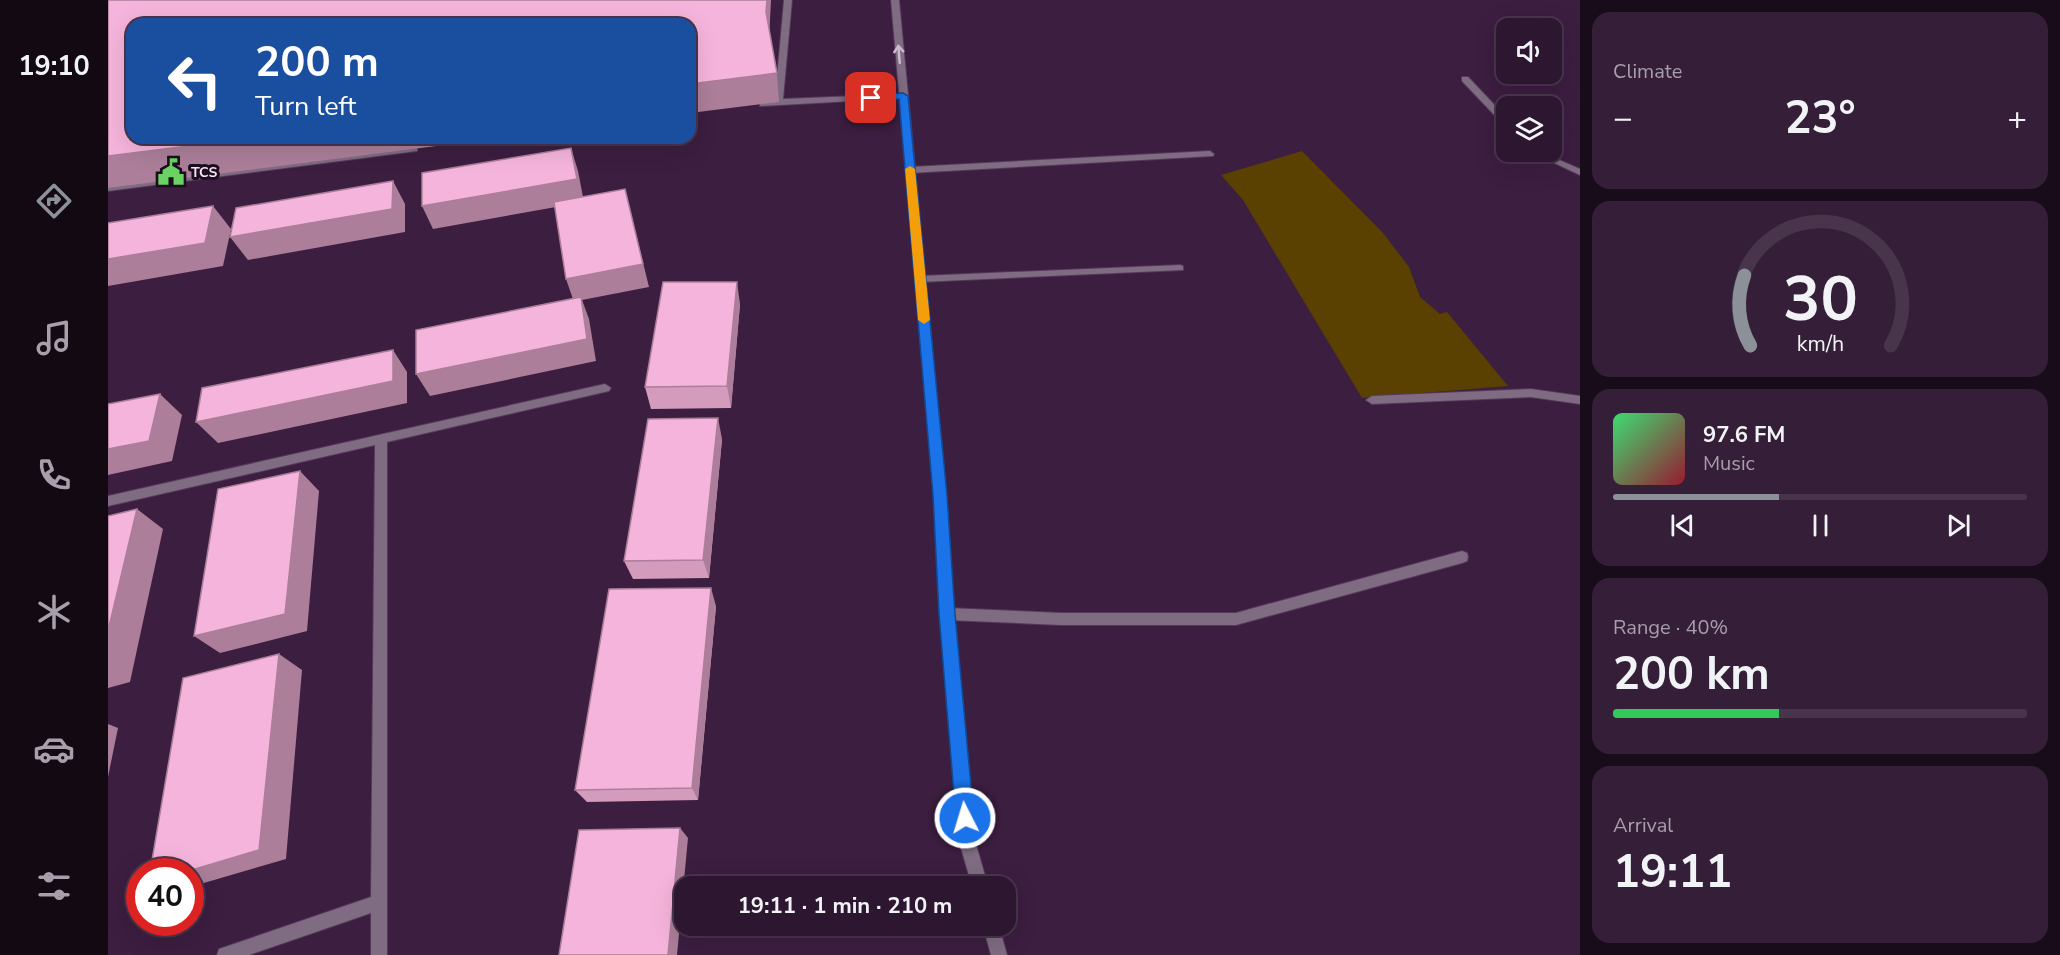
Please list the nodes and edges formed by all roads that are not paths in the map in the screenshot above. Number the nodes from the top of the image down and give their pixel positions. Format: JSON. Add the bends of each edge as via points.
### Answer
{"nodes":[{"id":1,"x":788,"y":0,"type":"edge"},
{"id":2,"x":895,"y":0,"type":"edge"},
{"id":3,"x":786,"y":38,"type":"junction"},
{"id":4,"x":777,"y":39,"type":"dead end"},
{"id":5,"x":1465,"y":79,"type":"dead end"},
{"id":6,"x":903,"y":96,"type":"junction"},
{"id":7,"x":779,"y":102,"type":"junction"},
{"id":8,"x":757,"y":105,"type":"edge"},
{"id":9,"x":1496,"y":112,"type":"edge"},
{"id":10,"x":427,"y":147,"type":"dead end"},
{"id":11,"x":1210,"y":154,"type":"dead end"},
{"id":12,"x":1558,"y":162,"type":"edge"},
{"id":13,"x":910,"y":170,"type":"junction"},
{"id":14,"x":1580,"y":172,"type":"edge"},
{"id":15,"x":108,"y":188,"type":"edge"},
{"id":16,"x":1180,"y":268,"type":"dead end"},
{"id":17,"x":920,"y":279,"type":"junction"},
{"id":18,"x":604,"y":388,"type":"dead end"},
{"id":19,"x":1372,"y":400,"type":"dead end"},
{"id":20,"x":1580,"y":400,"type":"edge"},
{"id":21,"x":381,"y":439,"type":"junction"},
{"id":22,"x":108,"y":501,"type":"edge"},
{"id":23,"x":1462,"y":557,"type":"dead end"},
{"id":24,"x":947,"y":614,"type":"junction"},
{"id":25,"x":977,"y":876,"type":"edge"},
{"id":26,"x":379,"y":902,"type":"junction"},
{"id":27,"x":994,"y":936,"type":"edge"},
{"id":28,"x":225,"y":955,"type":"edge"},
{"id":29,"x":379,"y":955,"type":"edge"},
{"id":30,"x":999,"y":955,"type":"edge"}],
"edges":[{"from":1,"to":3,"type":"street"},
{"from":6,"to":2,"type":"street","one_way":true},
{"from":3,"to":4,"type":"street"},
{"from":3,"to":7,"type":"street"},
{"from":5,"to":9,"type":"street"},
{"from":6,"to":7,"type":"street"},
{"from":6,"to":13,"type":"street"},
{"from":7,"to":8,"type":"street"},
{"from":10,"to":15,"type":"street"},
{"from":11,"to":13,"type":"street"},
{"from":12,"to":14,"type":"street"},
{"from":13,"to":17,"type":"street"},
{"from":16,"to":17,"type":"street"},
{"from":17,"to":24,"type":"street"},
{"from":18,"to":21,"type":"street"},
{"from":19,"to":20,"type":"street","via":[[1531,393]]},
{"from":21,"to":22,"type":"street"},
{"from":21,"to":26,"type":"street"},
{"from":23,"to":24,"type":"street","via":[[1236,619],[1061,619]]},
{"from":24,"to":25,"type":"street","via":[[967,841]]},
{"from":26,"to":28,"type":"street"},
{"from":26,"to":29,"type":"street"},
{"from":27,"to":30,"type":"street"}]}
